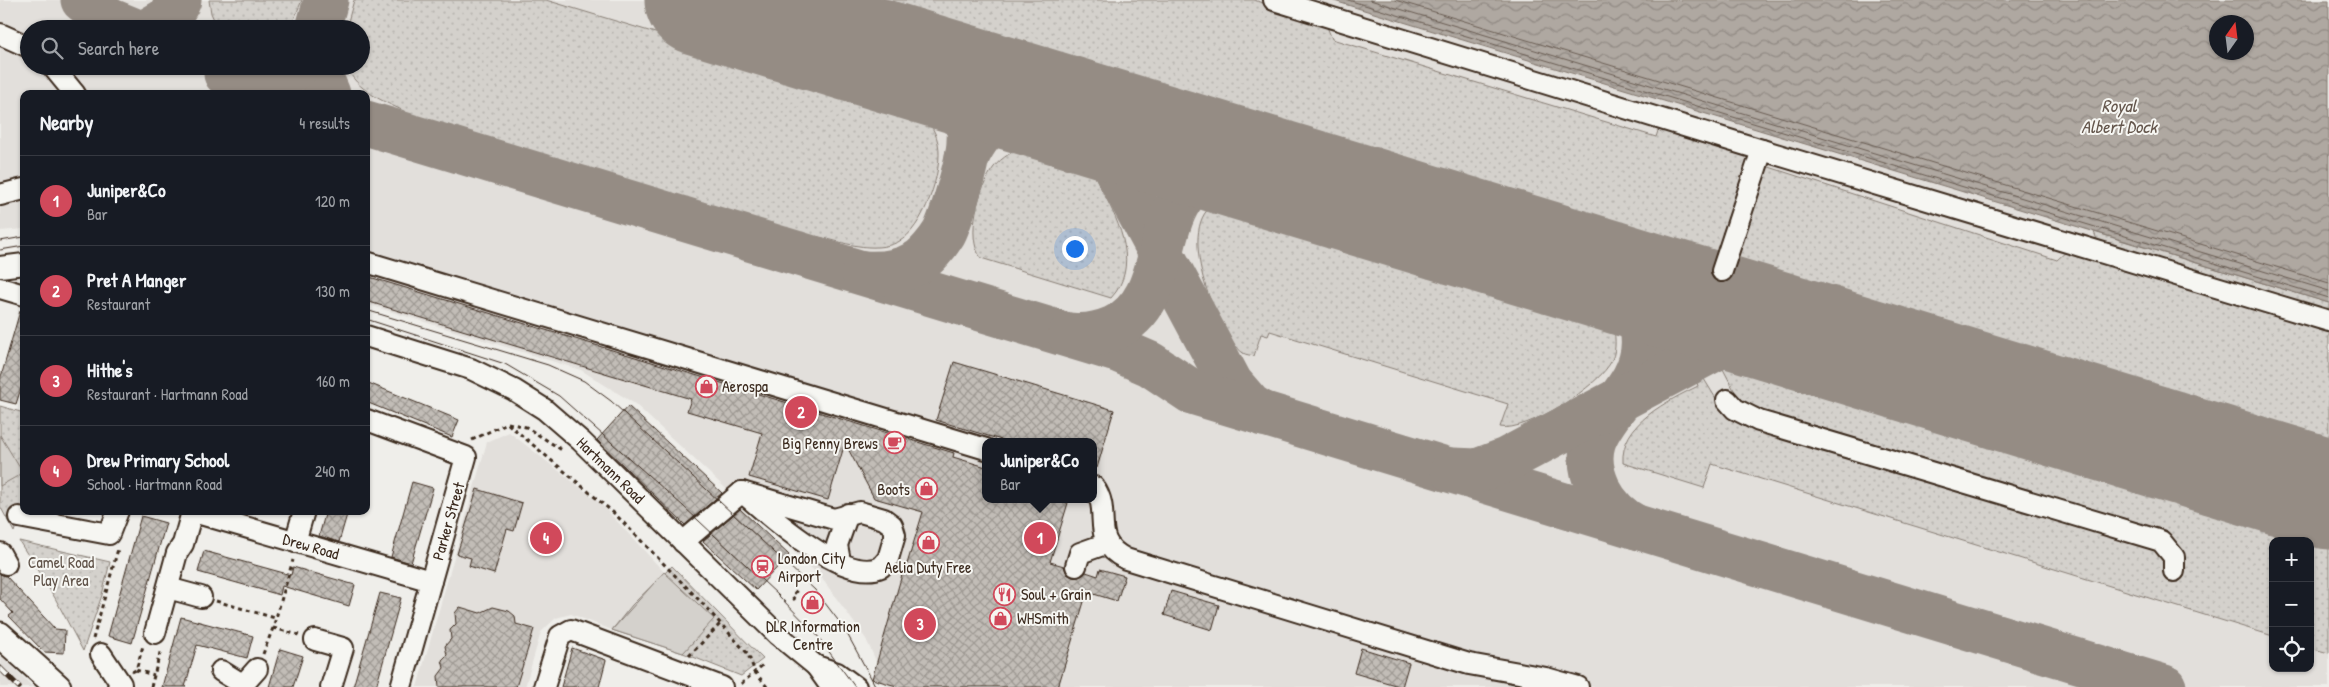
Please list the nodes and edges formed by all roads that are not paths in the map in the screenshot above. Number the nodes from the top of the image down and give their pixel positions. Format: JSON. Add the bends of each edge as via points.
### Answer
{"nodes":[{"id":1,"x":1274,"y":0,"type":"edge"},
{"id":2,"x":0,"y":34,"type":"edge"},
{"id":3,"x":20,"y":43,"type":"edge"},
{"id":4,"x":59,"y":75,"type":"edge"},
{"id":5,"x":72,"y":90,"type":"edge"},
{"id":6,"x":1762,"y":150,"type":"junction"},
{"id":7,"x":20,"y":190,"type":"edge"},
{"id":8,"x":0,"y":195,"type":"edge"},
{"id":9,"x":370,"y":263,"type":"edge"},
{"id":10,"x":20,"y":264,"type":"edge"},
{"id":11,"x":0,"y":267,"type":"edge"},
{"id":12,"x":1722,"y":271,"type":"dead end"},
{"id":13,"x":0,"y":288,"type":"edge"},
{"id":14,"x":20,"y":294,"type":"edge"},
{"id":15,"x":2329,"y":320,"type":"edge"},
{"id":16,"x":370,"y":337,"type":"edge"},
{"id":17,"x":1727,"y":400,"type":"dead end"},
{"id":18,"x":370,"y":421,"type":"edge"},
{"id":19,"x":982,"y":448,"type":"edge"},
{"id":20,"x":742,"y":492,"type":"junction"},
{"id":21,"x":1097,"y":496,"type":"edge"},
{"id":22,"x":848,"y":514,"type":"junction"},
{"id":23,"x":116,"y":515,"type":"edge"},
{"id":24,"x":190,"y":515,"type":"edge"},
{"id":25,"x":202,"y":515,"type":"edge"},
{"id":26,"x":303,"y":515,"type":"edge"},
{"id":27,"x":19,"y":518,"type":"dead end"},
{"id":28,"x":296,"y":542,"type":"junction"},
{"id":29,"x":683,"y":542,"type":"junction"},
{"id":30,"x":1105,"y":544,"type":"junction"},
{"id":31,"x":840,"y":562,"type":"junction"},
{"id":32,"x":1076,"y":566,"type":"dead end"},
{"id":33,"x":2174,"y":571,"type":"dead end"},
{"id":34,"x":431,"y":580,"type":"junction"},
{"id":35,"x":168,"y":588,"type":"junction"},
{"id":36,"x":202,"y":597,"type":"road end"},
{"id":37,"x":0,"y":635,"type":"edge"},
{"id":38,"x":154,"y":638,"type":"road end"},
{"id":39,"x":315,"y":640,"type":"road end"},
{"id":40,"x":101,"y":654,"type":"road end"},
{"id":41,"x":816,"y":666,"type":"junction"},
{"id":42,"x":257,"y":669,"type":"road end"},
{"id":43,"x":221,"y":671,"type":"dead end"},
{"id":44,"x":684,"y":677,"type":"edge"},
{"id":45,"x":118,"y":683,"type":"edge"},
{"id":46,"x":732,"y":685,"type":"edge"},
{"id":47,"x":241,"y":686,"type":"edge"},
{"id":48,"x":58,"y":687,"type":"edge"},
{"id":49,"x":332,"y":687,"type":"edge"},
{"id":50,"x":401,"y":687,"type":"edge"},
{"id":51,"x":544,"y":687,"type":"edge"},
{"id":52,"x":831,"y":687,"type":"edge"},
{"id":53,"x":856,"y":687,"type":"edge"},
{"id":54,"x":1578,"y":687,"type":"edge"}],
"edges":[{"from":1,"to":6,"type":"street"},
{"from":2,"to":3,"type":"street"},
{"from":4,"to":5,"type":"street"},
{"from":6,"to":12,"type":"street"},
{"from":6,"to":15,"type":"street"},
{"from":7,"to":8,"type":"street"},
{"from":9,"to":19,"type":"street"},
{"from":10,"to":11,"type":"street"},
{"from":13,"to":14,"type":"street"},
{"from":16,"to":29,"type":"street","name":"Hartmann Road","via":[[471,369],[530,400],[567,428]]},
{"from":17,"to":33,"type":"street","via":[[1735,409],[1759,421],[2161,541],[2171,551]]},
{"from":18,"to":34,"type":"street","name":"Parker Street","via":[[466,457]]},
{"from":20,"to":22,"type":"street","via":[[828,518],[839,519]]},
{"from":20,"to":29,"type":"street"},
{"from":20,"to":31,"type":"street","via":[[792,535]]},
{"from":21,"to":30,"type":"street"},
{"from":22,"to":31,"type":"street","via":[[837,545]]},
{"from":22,"to":31,"type":"street","via":[[860,512],[884,519],[892,525],[895,535],[888,559],[881,568],[865,570]]},
{"from":23,"to":27,"type":"street","via":[[109,534]]},
{"from":24,"to":35,"type":"street","name":"Drew Road"},
{"from":25,"to":28,"type":"street","name":"Drew Road"},
{"from":26,"to":28,"type":"street"},
{"from":28,"to":34,"type":"street","name":"Drew Road"},
{"from":29,"to":41,"type":"street","name":"Hartmann Road","via":[[771,629]]},
{"from":30,"to":32,"type":"street","via":[[1080,553]]},
{"from":30,"to":54,"type":"street","via":[[1113,553],[1138,563],[1441,655]]},
{"from":34,"to":50,"type":"street","name":"Parker Street"},
{"from":35,"to":36,"type":"street"},
{"from":35,"to":38,"type":"street","name":"Drew Road"},
{"from":37,"to":48,"type":"main road"},
{"from":39,"to":49,"type":"street","via":[[343,648]]},
{"from":40,"to":45,"type":"street"},
{"from":41,"to":52,"type":"street","name":"Hartmann Road"},
{"from":41,"to":53,"type":"street","name":"Hartmann Road","via":[[837,673]]},
{"from":42,"to":47,"type":"street"},
{"from":43,"to":47,"type":"street"},
{"from":44,"to":46,"type":"street"},
{"from":44,"to":51,"type":"street","via":[[572,630],[560,636]]}]}
